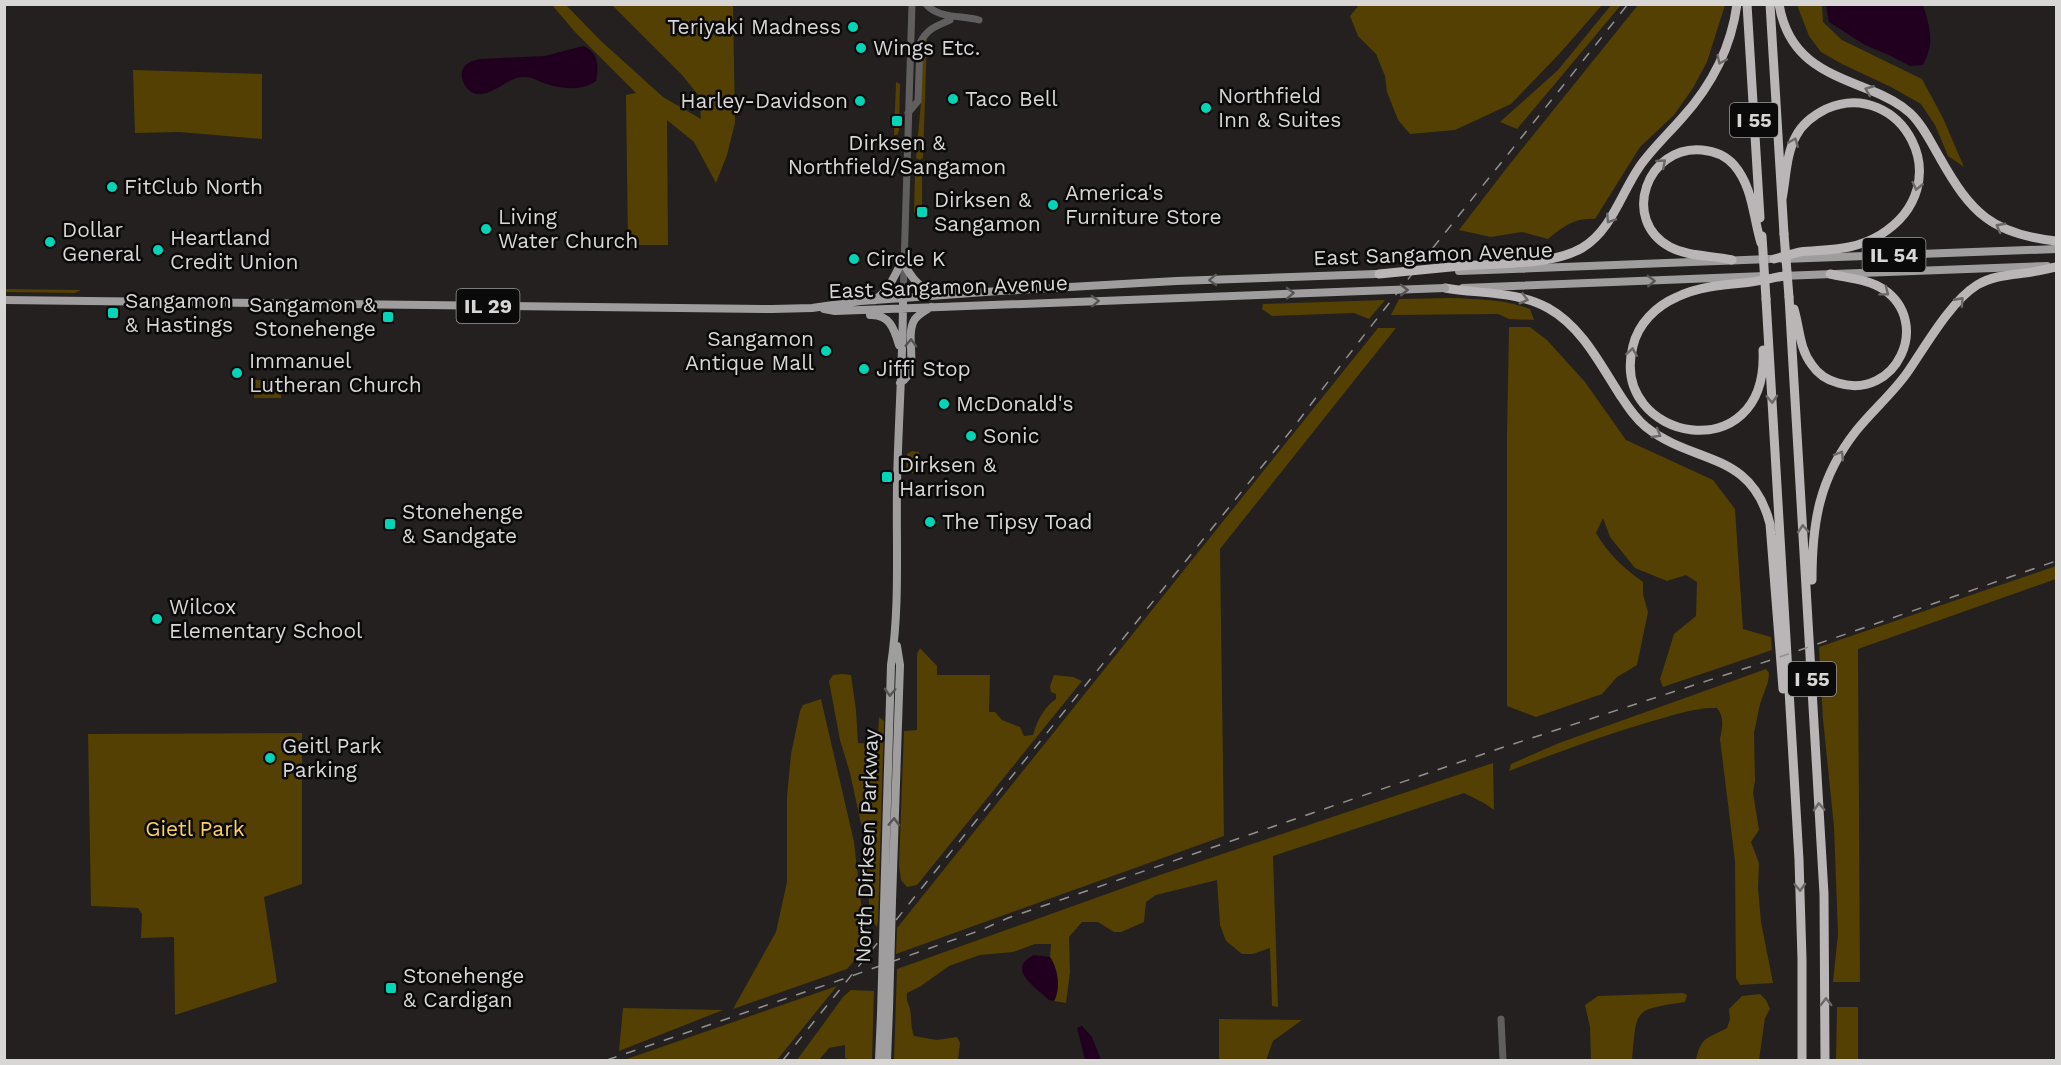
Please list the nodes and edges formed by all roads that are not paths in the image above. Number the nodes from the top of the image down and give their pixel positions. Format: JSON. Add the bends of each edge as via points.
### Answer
{"nodes":[{"id":1,"x":912,"y":4,"type":"edge"},
{"id":2,"x":926,"y":4,"type":"edge"},
{"id":3,"x":1737,"y":4,"type":"edge"},
{"id":4,"x":1747,"y":4,"type":"edge"},
{"id":5,"x":1770,"y":4,"type":"edge"},
{"id":6,"x":1779,"y":4,"type":"edge"},
{"id":7,"x":950,"y":20,"type":"dead end"},
{"id":8,"x":979,"y":20,"type":"dead end"},
{"id":9,"x":908,"y":113,"type":"junction"},
{"id":10,"x":1782,"y":199,"type":"junction"},
{"id":11,"x":1760,"y":236,"type":"junction"},
{"id":12,"x":2056,"y":241,"type":"edge"},
{"id":13,"x":2056,"y":249,"type":"edge"},
{"id":14,"x":1774,"y":259,"type":"junction"},
{"id":15,"x":1732,"y":260,"type":"junction"},
{"id":16,"x":904,"y":261,"type":"junction"},
{"id":17,"x":2056,"y":266,"type":"edge"},
{"id":18,"x":1460,"y":268,"type":"junction"},
{"id":19,"x":1378,"y":274,"type":"joint"},
{"id":20,"x":1830,"y":274,"type":"junction"},
{"id":21,"x":1784,"y":276,"type":"junction"},
{"id":22,"x":1445,"y":288,"type":"junction"},
{"id":23,"x":999,"y":291,"type":"junction"},
{"id":24,"x":1789,"y":297,"type":"junction"},
{"id":25,"x":4,"y":300,"type":"edge"},
{"id":26,"x":875,"y":300,"type":"junction"},
{"id":27,"x":903,"y":304,"type":"junction"},
{"id":28,"x":932,"y":307,"type":"junction"},
{"id":29,"x":812,"y":308,"type":"junction"},
{"id":30,"x":835,"y":311,"type":"junction"},
{"id":31,"x":1767,"y":318,"type":"junction"},
{"id":32,"x":901,"y":350,"type":"junction"},
{"id":33,"x":900,"y":383,"type":"junction"},
{"id":34,"x":1809,"y":634,"type":"junction"},
{"id":35,"x":1790,"y":724,"type":"junction"},
{"id":36,"x":885,"y":1011,"type":"junction"},
{"id":37,"x":1501,"y":1019,"type":"dead end"},
{"id":38,"x":879,"y":1060,"type":"edge"},
{"id":39,"x":887,"y":1060,"type":"edge"},
{"id":40,"x":1503,"y":1060,"type":"edge"},
{"id":41,"x":1802,"y":1060,"type":"edge"},
{"id":42,"x":1825,"y":1060,"type":"edge"}],
"edges":[{"from":1,"to":9,"type":"street","name":"North Dirksen Parkway"},
{"from":2,"to":8,"type":"street","via":[[940,14]]},
{"from":3,"to":18,"type":"highway","one_way":true,"via":[[1730,39],[1709,85],[1644,159],[1608,223],[1592,241],[1555,259]]},
{"from":4,"to":11,"type":"highway","number":"I 55"},
{"from":5,"to":10,"type":"highway","number":"I 55"},
{"from":12,"to":6,"type":"highway","one_way":true,"via":[[2012,233],[1978,212],[1952,180],[1912,114],[1896,102],[1831,74],[1804,56],[1787,31]]},
{"from":7,"to":9,"type":"street","via":[[928,31],[920,43],[918,101]]},
{"from":9,"to":16,"type":"street","name":"North Dirksen Parkway"},
{"from":10,"to":14,"type":"highway","one_way":true,"via":[[1796,135],[1814,116],[1834,106],[1876,108],[1897,121],[1916,147],[1920,167],[1916,194],[1894,224],[1859,244]]},
{"from":10,"to":24,"type":"highway","number":"I 55","bridge":true},
{"from":15,"to":11,"type":"highway","one_way":true,"via":[[1687,254],[1657,237],[1647,221],[1644,202],[1647,184],[1661,163],[1675,153],[1691,149],[1709,150],[1731,162],[1748,187]]},
{"from":11,"to":31,"type":"highway","number":"I 55","bridge":true},
{"from":13,"to":14,"type":"main road","name":"East Sangamon Avenue","number":"IL 54"},
{"from":14,"to":15,"type":"main road","name":"East Sangamon Avenue","number":"IL 54"},
{"from":15,"to":18,"type":"main road","name":"East Sangamon Avenue"},
{"from":16,"to":23,"type":"main road","via":[[915,282],[926,290]]},
{"from":16,"to":26,"type":"main road","via":[[890,287]]},
{"from":16,"to":27,"type":"street","name":"North Dirksen Parkway"},
{"from":17,"to":20,"type":"main road","name":"East Sangamon Avenue","number":"IL 54"},
{"from":34,"to":17,"type":"highway","one_way":true,"via":[[1815,515],[1823,487],[1846,446],[1969,291],[1999,276]]},
{"from":18,"to":19,"type":"highway","bridge":true},
{"from":19,"to":23,"type":"main road","name":"East Sangamon Avenue","one_way":true},
{"from":20,"to":21,"type":"main road","name":"East Sangamon Avenue","number":"IL 54"},
{"from":20,"to":24,"type":"highway","one_way":true,"via":[[1878,286],[1892,296],[1901,310],[1906,329],[1904,347],[1894,367],[1882,378],[1851,386],[1819,374],[1802,346]]},
{"from":22,"to":21,"type":"main road","name":"East Sangamon Avenue","one_way":true},
{"from":31,"to":21,"type":"highway","one_way":true,"via":[[1761,381],[1755,398],[1739,417],[1715,428],[1683,429],[1663,421],[1641,400],[1631,374],[1630,357],[1639,330],[1652,314],[1678,296],[1704,287]]},
{"from":28,"to":22,"type":"main road","name":"East Sangamon Avenue","one_way":true,"bridge":true},
{"from":22,"to":35,"type":"highway","one_way":true,"via":[[1517,297],[1561,316],[1582,338],[1645,426],[1667,440],[1730,466],[1756,491],[1770,524],[1784,703]]},
{"from":23,"to":27,"type":"main road","name":"East Sangamon Avenue"},
{"from":34,"to":24,"type":"highway","number":"I 55","one_way":true},
{"from":25,"to":29,"type":"main road","name":"East Sangamon Avenue","number":"IL 29","via":[[700,310]]},
{"from":26,"to":27,"type":"main road","name":"East Sangamon Avenue","number":"IL 29"},
{"from":26,"to":29,"type":"main road","name":"East Sangamon Avenue","number":"IL 29"},
{"from":27,"to":28,"type":"main road","name":"East Sangamon Avenue"},
{"from":27,"to":30,"type":"main road","name":"East Sangamon Avenue","number":"IL 29"},
{"from":27,"to":32,"type":"main road","name":"North Dirksen Parkway"},
{"from":33,"to":28,"type":"main road","one_way":true,"via":[[910,372],[912,326],[919,315]]},
{"from":29,"to":30,"type":"main road","name":"East Sangamon Avenue","number":"IL 29"},
{"from":30,"to":32,"type":"main road","via":[[845,316],[881,316],[891,323]]},
{"from":31,"to":35,"type":"highway","number":"I 55","one_way":true},
{"from":32,"to":33,"type":"main road","name":"North Dirksen Parkway"},
{"from":33,"to":36,"type":"main road","name":"North Dirksen Parkway","bridge":true},
{"from":42,"to":34,"type":"highway","number":"I 55","one_way":true,"via":[[1824,894]]},
{"from":35,"to":41,"type":"highway","number":"I 55","one_way":true,"via":[[1800,871]]},
{"from":36,"to":38,"type":"main road","name":"North Dirksen Parkway"},
{"from":36,"to":39,"type":"main road","name":"North Dirksen Parkway"},
{"from":37,"to":40,"type":"street"}]}
